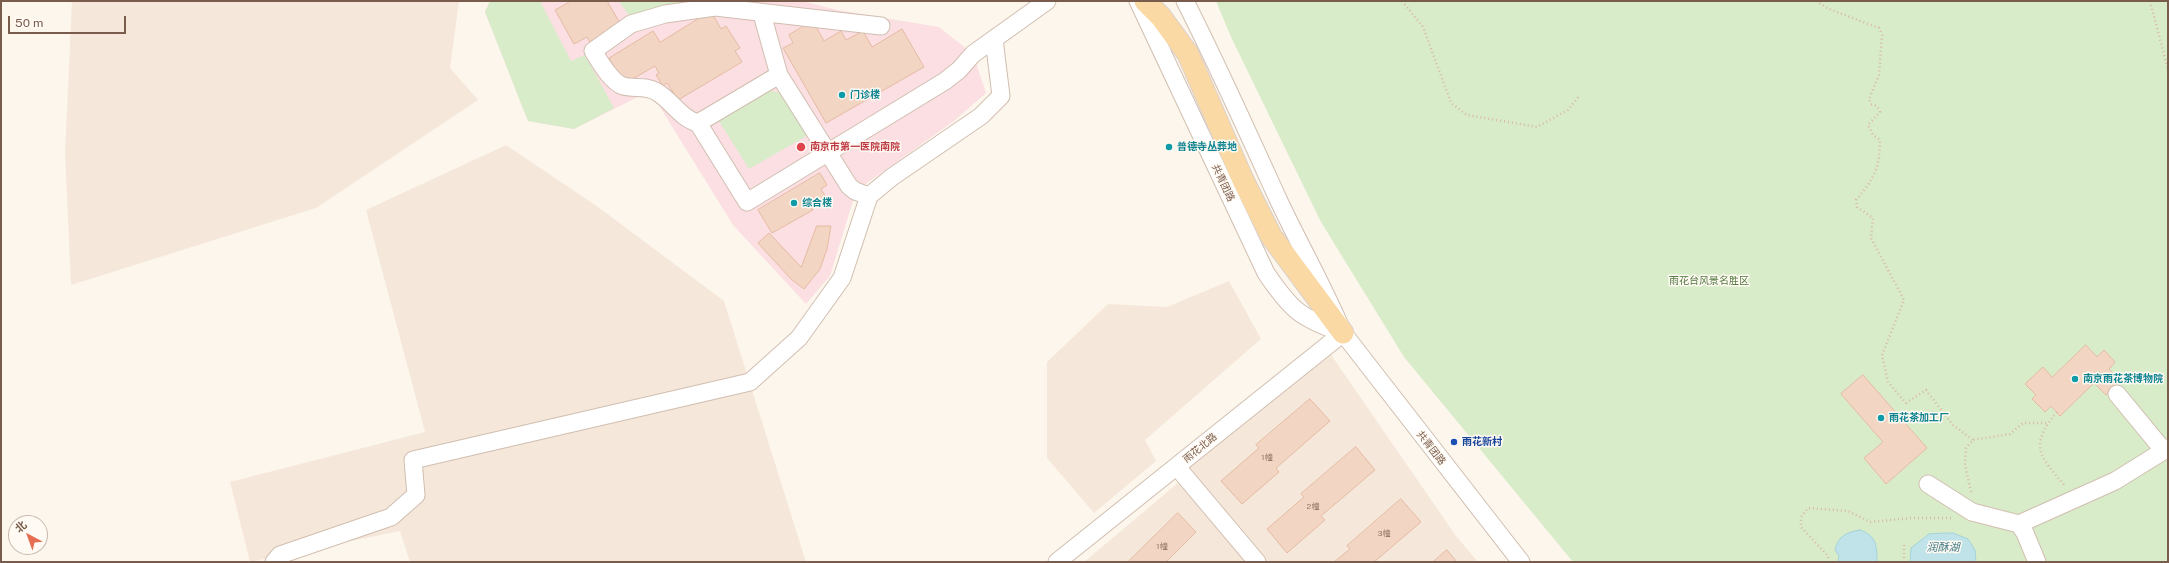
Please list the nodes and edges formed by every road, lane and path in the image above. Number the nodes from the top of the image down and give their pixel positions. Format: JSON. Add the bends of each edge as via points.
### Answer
{"nodes":[{"id":1,"x":1047,"y":1,"type":"edge"},
{"id":2,"x":1138,"y":1,"type":"edge"},
{"id":3,"x":1145,"y":1,"type":"edge"},
{"id":4,"x":1185,"y":1,"type":"edge"},
{"id":5,"x":1402,"y":1,"type":"edge"},
{"id":6,"x":1816,"y":1,"type":"edge"},
{"id":7,"x":2150,"y":1,"type":"edge"},
{"id":8,"x":762,"y":14,"type":"junction"},
{"id":9,"x":881,"y":26,"type":"dead end"},
{"id":10,"x":994,"y":39,"type":"junction"},
{"id":11,"x":2168,"y":70,"type":"edge"},
{"id":12,"x":778,"y":75,"type":"junction"},
{"id":13,"x":1579,"y":96,"type":"dead end"},
{"id":14,"x":698,"y":123,"type":"junction"},
{"id":15,"x":828,"y":153,"type":"junction"},
{"id":16,"x":870,"y":196,"type":"junction"},
{"id":17,"x":1343,"y":333,"type":"junction"},
{"id":18,"x":2117,"y":394,"type":"dead end"},
{"id":19,"x":2056,"y":412,"type":"dead end"},
{"id":20,"x":2047,"y":423,"type":"junction"},
{"id":21,"x":1973,"y":440,"type":"junction"},
{"id":22,"x":2166,"y":449,"type":"edge"},
{"id":23,"x":1177,"y":467,"type":"junction"},
{"id":24,"x":2058,"y":478,"type":"dead end"},
{"id":25,"x":1928,"y":484,"type":"dead end"},
{"id":26,"x":1972,"y":512,"type":"junction"},
{"id":27,"x":2019,"y":524,"type":"junction"},
{"id":28,"x":1904,"y":545,"type":"dead end"},
{"id":29,"x":274,"y":562,"type":"edge"},
{"id":30,"x":1057,"y":562,"type":"edge"},
{"id":31,"x":1257,"y":562,"type":"edge"},
{"id":32,"x":1521,"y":562,"type":"edge"},
{"id":33,"x":1829,"y":562,"type":"edge"},
{"id":34,"x":1904,"y":562,"type":"edge"},
{"id":35,"x":2037,"y":562,"type":"edge"}],
"edges":[{"from":1,"to":10,"type":"street"},
{"from":2,"to":17,"type":"street","name":"共青团路","via":[[1266,273],[1295,311],[1314,323]]},
{"from":3,"to":17,"type":"main road","via":[[1166,23],[1188,54],[1243,180],[1271,236]]},
{"from":4,"to":17,"type":"street","name":"共青团路"},
{"from":5,"to":13,"type":"path","via":[[1423,27],[1451,103],[1467,115],[1537,127],[1568,110]]},
{"from":6,"to":21,"type":"path","via":[[1829,9],[1879,28],[1882,35],[1879,75],[1869,99],[1880,112],[1868,125],[1873,135],[1880,140],[1880,160],[1871,182],[1856,200],[1857,207],[1873,218],[1871,238],[1904,300],[1882,355],[1888,382],[1906,403],[1926,390],[1953,425]]},
{"from":7,"to":11,"type":"path"},
{"from":8,"to":9,"type":"street"},
{"from":8,"to":12,"type":"street"},
{"from":8,"to":14,"type":"street","via":[[715,7],[665,14],[631,24],[593,52],[611,76],[623,86],[642,86],[657,92],[689,120]]},
{"from":10,"to":15,"type":"street","via":[[973,54],[945,81]]},
{"from":10,"to":16,"type":"street","via":[[1001,96],[981,116],[892,176]]},
{"from":12,"to":14,"type":"street"},
{"from":12,"to":15,"type":"street"},
{"from":14,"to":15,"type":"street","via":[[747,202]]},
{"from":15,"to":16,"type":"street","via":[[850,186]]},
{"from":16,"to":29,"type":"street","via":[[842,278],[799,338],[750,382],[413,460],[416,495],[391,517],[280,555]]},
{"from":17,"to":23,"type":"street","name":"雨花北路"},
{"from":17,"to":32,"type":"street","name":"共青团路"},
{"from":18,"to":22,"type":"street"},
{"from":19,"to":20,"type":"path"},
{"from":20,"to":21,"type":"path","via":[[2023,423],[2010,434]]},
{"from":20,"to":24,"type":"path","via":[[2038,440],[2040,452]]},
{"from":21,"to":26,"type":"path","via":[[1966,448],[1965,465],[1971,487]]},
{"from":22,"to":27,"type":"street","via":[[2115,481]]},
{"from":23,"to":30,"type":"street","name":"雨花北路"},
{"from":23,"to":31,"type":"street"},
{"from":25,"to":26,"type":"street"},
{"from":26,"to":27,"type":"street"},
{"from":26,"to":33,"type":"path","via":[[1952,518],[1870,522],[1848,511],[1808,508],[1801,517],[1802,526],[1828,556]]},
{"from":27,"to":35,"type":"street"},
{"from":28,"to":34,"type":"path"}]}
